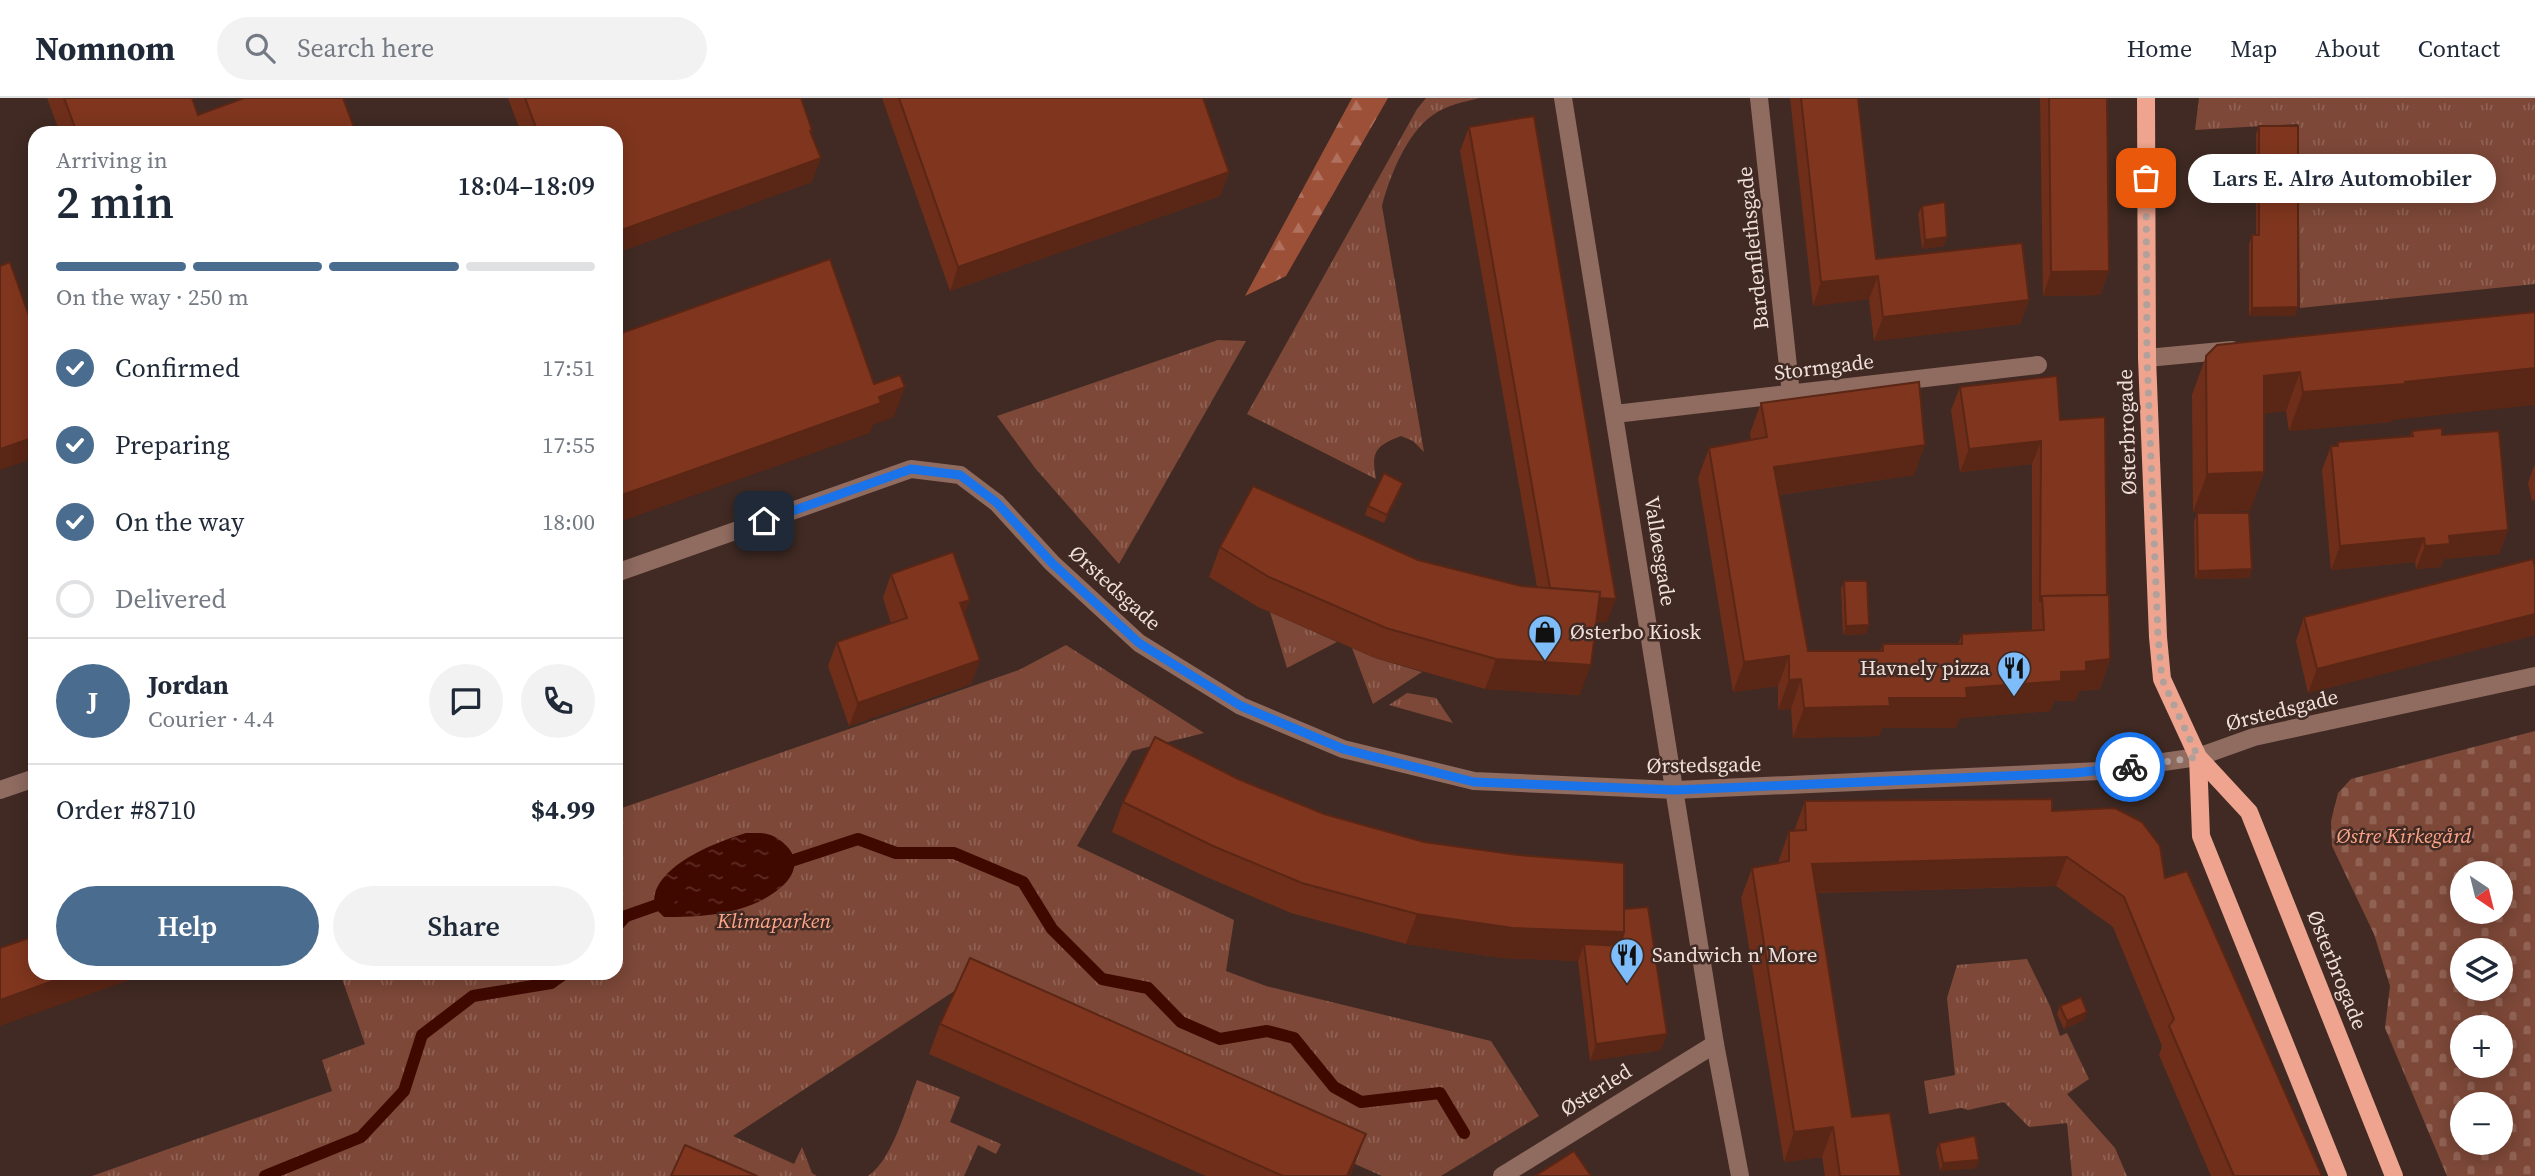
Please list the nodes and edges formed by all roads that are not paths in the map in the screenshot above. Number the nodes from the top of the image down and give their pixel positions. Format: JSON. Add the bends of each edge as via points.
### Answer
{"nodes":[{"id":1,"x":1563,"y":98,"type":"edge"},
{"id":2,"x":1759,"y":98,"type":"edge"},
{"id":3,"x":2146,"y":98,"type":"edge"},
{"id":4,"x":2244,"y":349,"type":"edge"},
{"id":5,"x":2147,"y":358,"type":"junction"},
{"id":6,"x":2038,"y":365,"type":"dead end"},
{"id":7,"x":1791,"y":394,"type":"junction"},
{"id":8,"x":1615,"y":414,"type":"junction"},
{"id":9,"x":623,"y":571,"type":"edge"},
{"id":10,"x":2535,"y":676,"type":"edge"},
{"id":11,"x":2198,"y":757,"type":"junction"},
{"id":12,"x":28,"y":780,"type":"edge"},
{"id":13,"x":0,"y":790,"type":"edge"},
{"id":14,"x":1675,"y":790,"type":"junction"},
{"id":15,"x":1715,"y":1044,"type":"junction"},
{"id":16,"x":1502,"y":1176,"type":"edge"},
{"id":17,"x":1740,"y":1176,"type":"edge"},
{"id":18,"x":2338,"y":1176,"type":"edge"},
{"id":19,"x":2394,"y":1176,"type":"edge"}],
"edges":[{"from":1,"to":8,"type":"street","name":"Valløesgade"},
{"from":2,"to":7,"type":"street","name":"Bardenflethsgade"},
{"from":3,"to":5,"type":"main road","name":"Østerbrogade"},
{"from":4,"to":5,"type":"street"},
{"from":5,"to":11,"type":"main road","name":"Østerbrogade","via":[[2162,679]]},
{"from":6,"to":7,"type":"street","name":"Stormgade"},
{"from":7,"to":8,"type":"street","name":"Stormgade"},
{"from":8,"to":14,"type":"street","name":"Valløesgade"},
{"from":9,"to":14,"type":"street","name":"Ørstedsgade","via":[[911,469],[960,475],[997,503],[1052,563],[1139,643],[1241,706],[1343,749],[1474,782]]},
{"from":10,"to":11,"type":"street","name":"Ørstedsgade","via":[[2254,737]]},
{"from":11,"to":14,"type":"street","name":"Ørstedsgade","via":[[2088,772]]},
{"from":11,"to":18,"type":"main road","name":"Østerbrogade","via":[[2201,836]]},
{"from":11,"to":19,"type":"main road","name":"Østerbrogade","via":[[2249,812]]},
{"from":12,"to":13,"type":"street"},
{"from":14,"to":15,"type":"street","name":"Valløesgade"},
{"from":15,"to":16,"type":"street","name":"Østerled"},
{"from":15,"to":17,"type":"street","name":"Valløesgade"}]}
